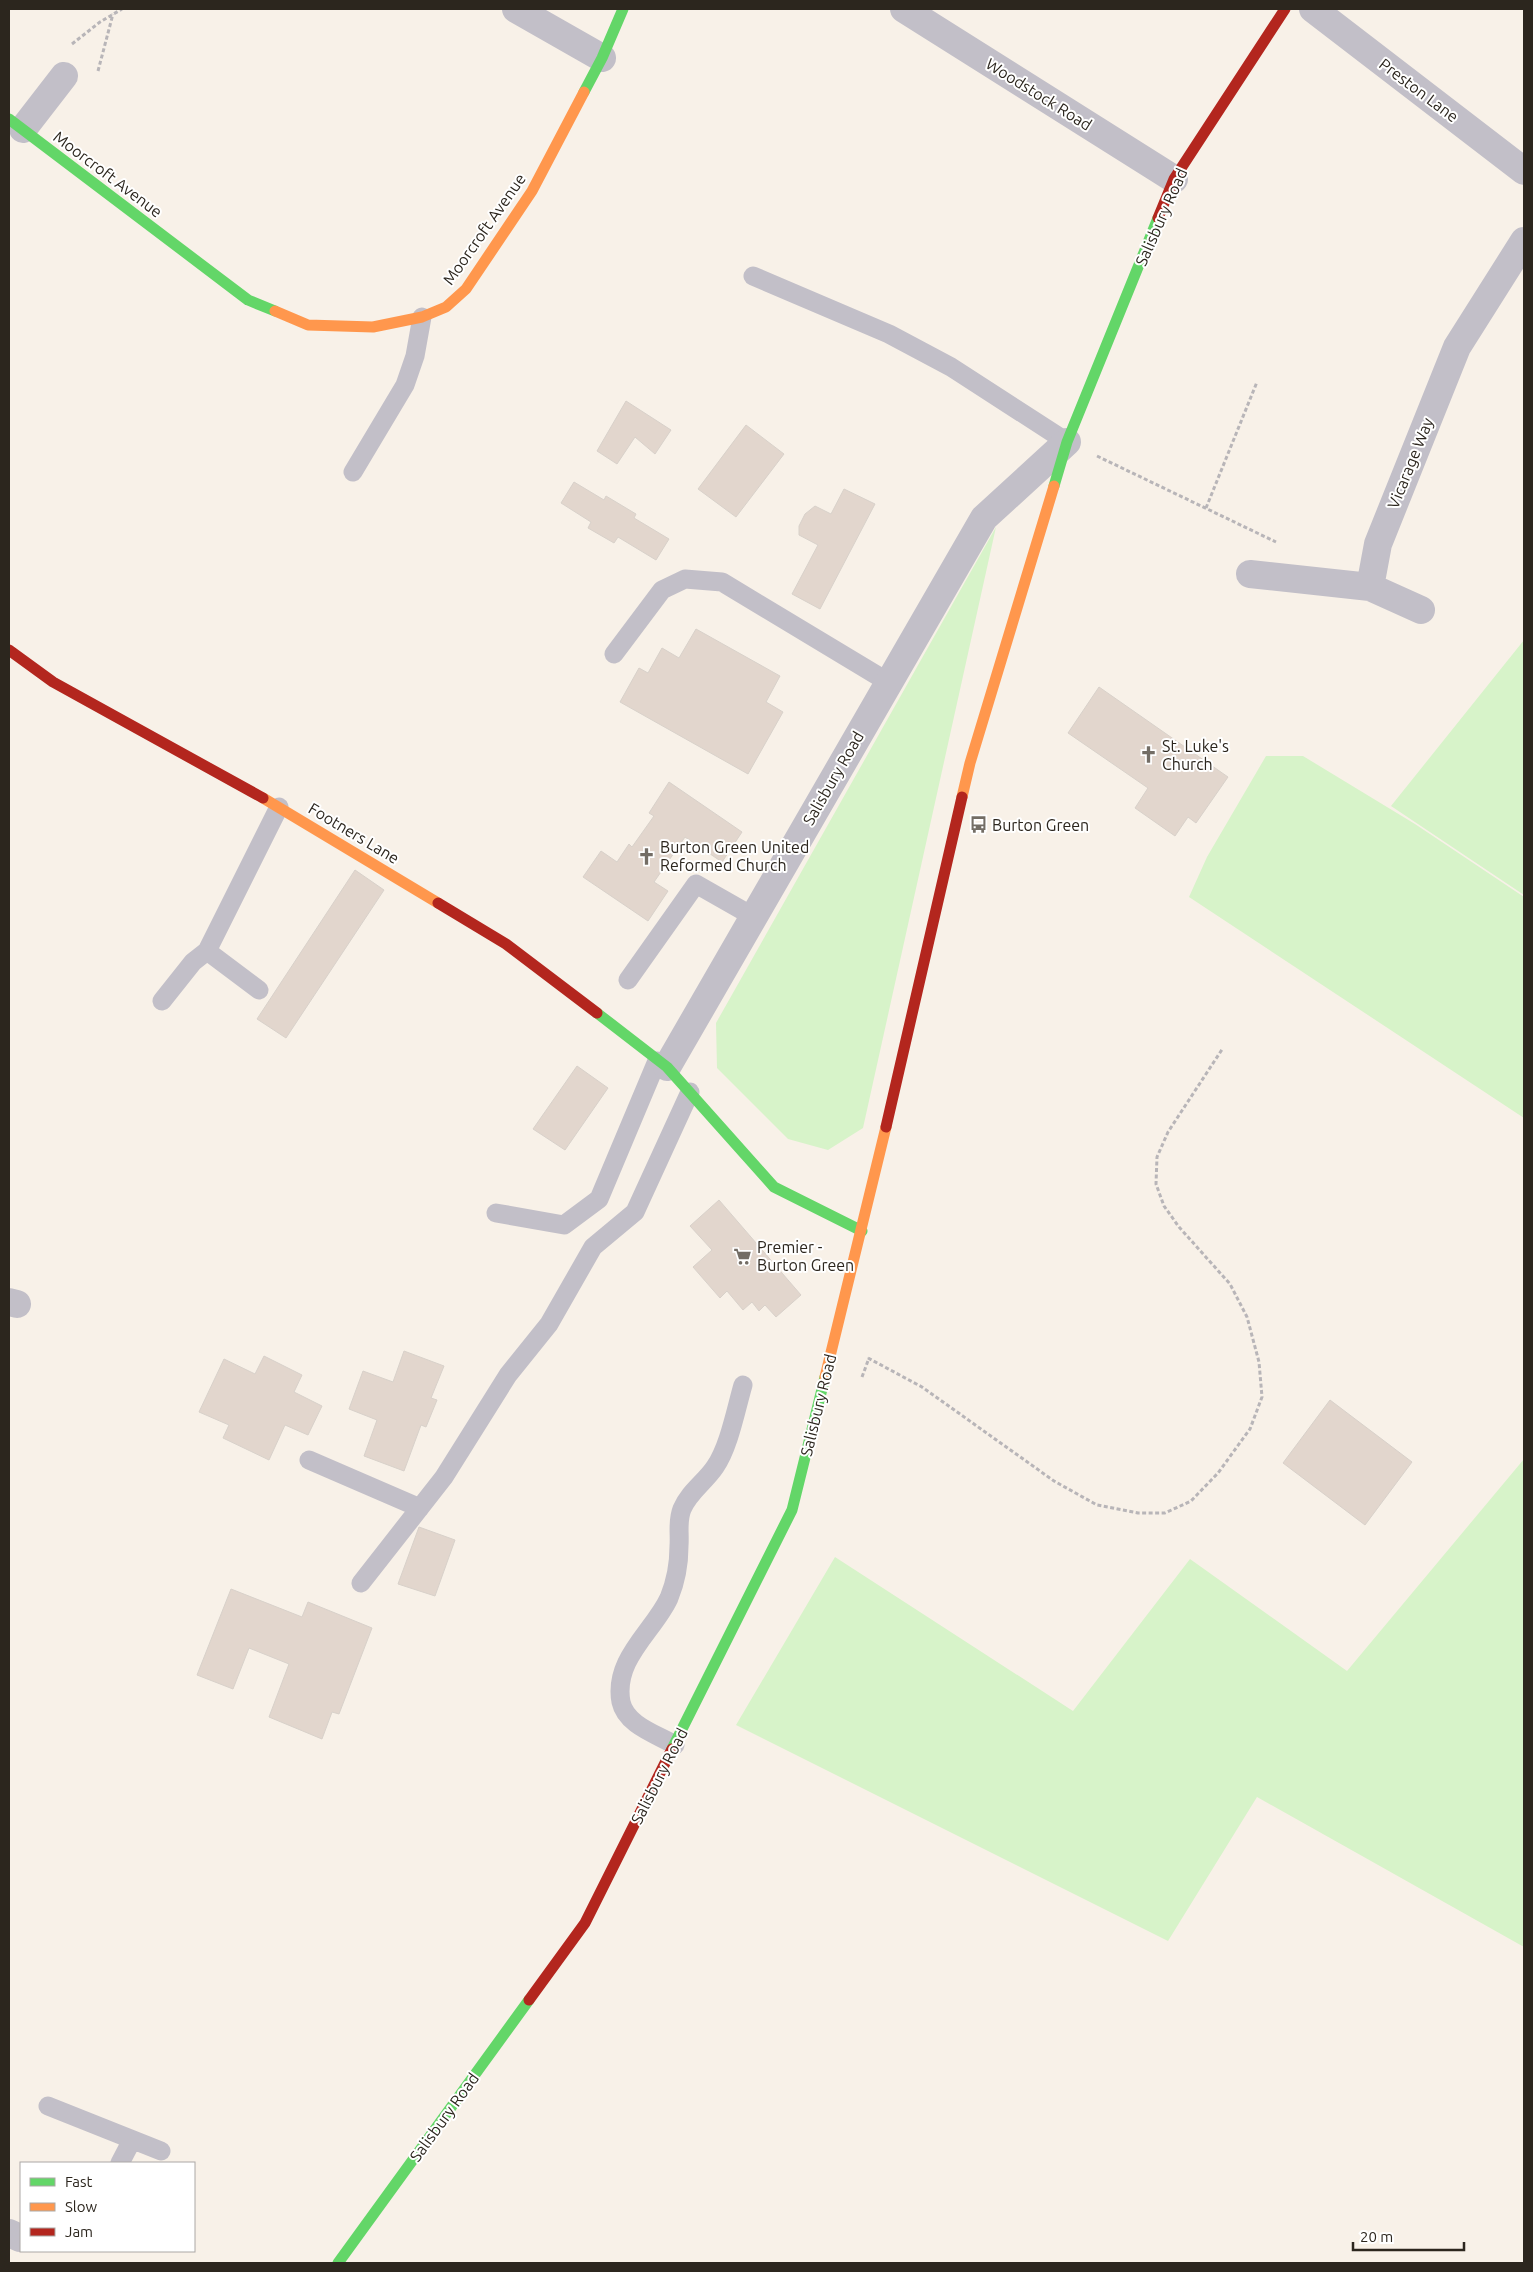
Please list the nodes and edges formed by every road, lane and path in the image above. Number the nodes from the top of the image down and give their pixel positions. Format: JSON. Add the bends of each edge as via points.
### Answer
{"nodes":[{"id":1,"x":122,"y":9,"type":"edge"},
{"id":2,"x":516,"y":9,"type":"edge"},
{"id":3,"x":623,"y":9,"type":"edge"},
{"id":4,"x":904,"y":9,"type":"edge"},
{"id":5,"x":1285,"y":9,"type":"edge"},
{"id":6,"x":1313,"y":9,"type":"edge"},
{"id":7,"x":113,"y":14,"type":"junction"},
{"id":8,"x":602,"y":58,"type":"junction"},
{"id":9,"x":64,"y":76,"type":"junction"},
{"id":10,"x":16,"y":124,"type":"edge"},
{"id":11,"x":1524,"y":170,"type":"edge"},
{"id":12,"x":1174,"y":179,"type":"junction"},
{"id":13,"x":1524,"y":241,"type":"edge"},
{"id":14,"x":753,"y":276,"type":"dead end"},
{"id":15,"x":422,"y":317,"type":"junction"},
{"id":16,"x":1257,"y":382,"type":"dead end"},
{"id":17,"x":1068,"y":442,"type":"junction"},
{"id":18,"x":353,"y":472,"type":"dead end"},
{"id":19,"x":1206,"y":508,"type":"junction"},
{"id":20,"x":1282,"y":544,"type":"dead end"},
{"id":21,"x":1250,"y":574,"type":"dead end"},
{"id":22,"x":1370,"y":587,"type":"junction"},
{"id":23,"x":1422,"y":610,"type":"dead end"},
{"id":24,"x":9,"y":650,"type":"edge"},
{"id":25,"x":614,"y":654,"type":"dead end"},
{"id":26,"x":888,"y":682,"type":"junction"},
{"id":27,"x":279,"y":807,"type":"junction"},
{"id":28,"x":754,"y":917,"type":"junction"},
{"id":29,"x":207,"y":951,"type":"junction"},
{"id":30,"x":628,"y":980,"type":"dead end"},
{"id":31,"x":259,"y":990,"type":"dead end"},
{"id":32,"x":162,"y":1001,"type":"dead end"},
{"id":33,"x":1223,"y":1048,"type":"dead end"},
{"id":34,"x":662,"y":1064,"type":"junction"},
{"id":35,"x":690,"y":1092,"type":"junction"},
{"id":36,"x":496,"y":1213,"type":"dead end"},
{"id":37,"x":862,"y":1231,"type":"junction"},
{"id":38,"x":834,"y":1343,"type":"junction"},
{"id":39,"x":743,"y":1385,"type":"dead end"},
{"id":40,"x":309,"y":1460,"type":"dead end"},
{"id":41,"x":420,"y":1508,"type":"junction"},
{"id":42,"x":361,"y":1583,"type":"dead end"},
{"id":43,"x":675,"y":1745,"type":"junction"},
{"id":44,"x":48,"y":2106,"type":"dead end"},
{"id":45,"x":132,"y":2140,"type":"junction"},
{"id":46,"x":161,"y":2151,"type":"dead end"},
{"id":47,"x":121,"y":2162,"type":"edge"},
{"id":48,"x":338,"y":2263,"type":"edge"}],
"edges":[{"from":1,"to":7,"type":"path"},
{"from":2,"to":8,"type":"street"},
{"from":3,"to":8,"type":"street","name":"Moorcroft Avenue"},
{"from":4,"to":12,"type":"street","name":"Woodstock Road"},
{"from":5,"to":12,"type":"street","name":"Salisbury Road"},
{"from":6,"to":11,"type":"street","name":"Preston Lane"},
{"from":7,"to":9,"type":"path","via":[[54,58]]},
{"from":7,"to":9,"type":"path","via":[[95,79]]},
{"from":8,"to":15,"type":"street","name":"Moorcroft Avenue","via":[[532,191],[466,289],[446,307]]},
{"from":9,"to":10,"type":"street"},
{"from":10,"to":15,"type":"street","name":"Moorcroft Avenue","via":[[248,300],[308,325],[373,327]]},
{"from":12,"to":17,"type":"street","name":"Salisbury Road"},
{"from":13,"to":22,"type":"street","name":"Vicarage Way","via":[[1457,347],[1378,544]]},
{"from":14,"to":17,"type":"lane","via":[[889,334],[951,367]]},
{"from":15,"to":18,"type":"lane","via":[[415,356],[405,385]]},
{"from":16,"to":19,"type":"path"},
{"from":17,"to":19,"type":"path"},
{"from":17,"to":26,"type":"street","name":"Salisbury Road","via":[[984,518]]},
{"from":17,"to":37,"type":"street","name":"Salisbury Road","via":[[970,763]]},
{"from":19,"to":20,"type":"path"},
{"from":21,"to":22,"type":"street"},
{"from":22,"to":23,"type":"street"},
{"from":24,"to":27,"type":"street","name":"Footners Lane","via":[[53,682]]},
{"from":25,"to":26,"type":"lane","via":[[662,590],[685,579],[722,582]]},
{"from":26,"to":28,"type":"street","name":"Salisbury Road"},
{"from":27,"to":29,"type":"lane"},
{"from":27,"to":34,"type":"street","name":"Footners Lane","via":[[506,944]]},
{"from":28,"to":30,"type":"lane","via":[[696,884]]},
{"from":28,"to":34,"type":"street","name":"Salisbury Road"},
{"from":29,"to":31,"type":"lane"},
{"from":29,"to":32,"type":"lane","via":[[193,962]]},
{"from":33,"to":38,"type":"path","via":[[1168,1132],[1157,1157],[1156,1184],[1164,1206],[1230,1284],[1247,1317],[1259,1362],[1262,1396],[1250,1429],[1218,1473],[1191,1502],[1165,1513],[1138,1513],[1097,1505],[1054,1482],[922,1388],[869,1358]]},
{"from":34,"to":35,"type":"street"},
{"from":34,"to":36,"type":"lane","via":[[600,1199],[564,1225]]},
{"from":35,"to":37,"type":"street","via":[[774,1187]]},
{"from":35,"to":41,"type":"lane","via":[[635,1212],[593,1247],[549,1324],[508,1376],[444,1477]]},
{"from":37,"to":38,"type":"street","name":"Salisbury Road"},
{"from":38,"to":43,"type":"street","name":"Salisbury Road","via":[[792,1510]]},
{"from":39,"to":43,"type":"lane","via":[[716,1467],[682,1509],[678,1525],[677,1576],[668,1600],[628,1660],[622,1681],[621,1700],[631,1720]]},
{"from":40,"to":41,"type":"lane"},
{"from":41,"to":42,"type":"lane"},
{"from":43,"to":48,"type":"street","name":"Salisbury Road","via":[[585,1923]]},
{"from":44,"to":45,"type":"lane"},
{"from":45,"to":46,"type":"lane"},
{"from":45,"to":47,"type":"lane"}]}
